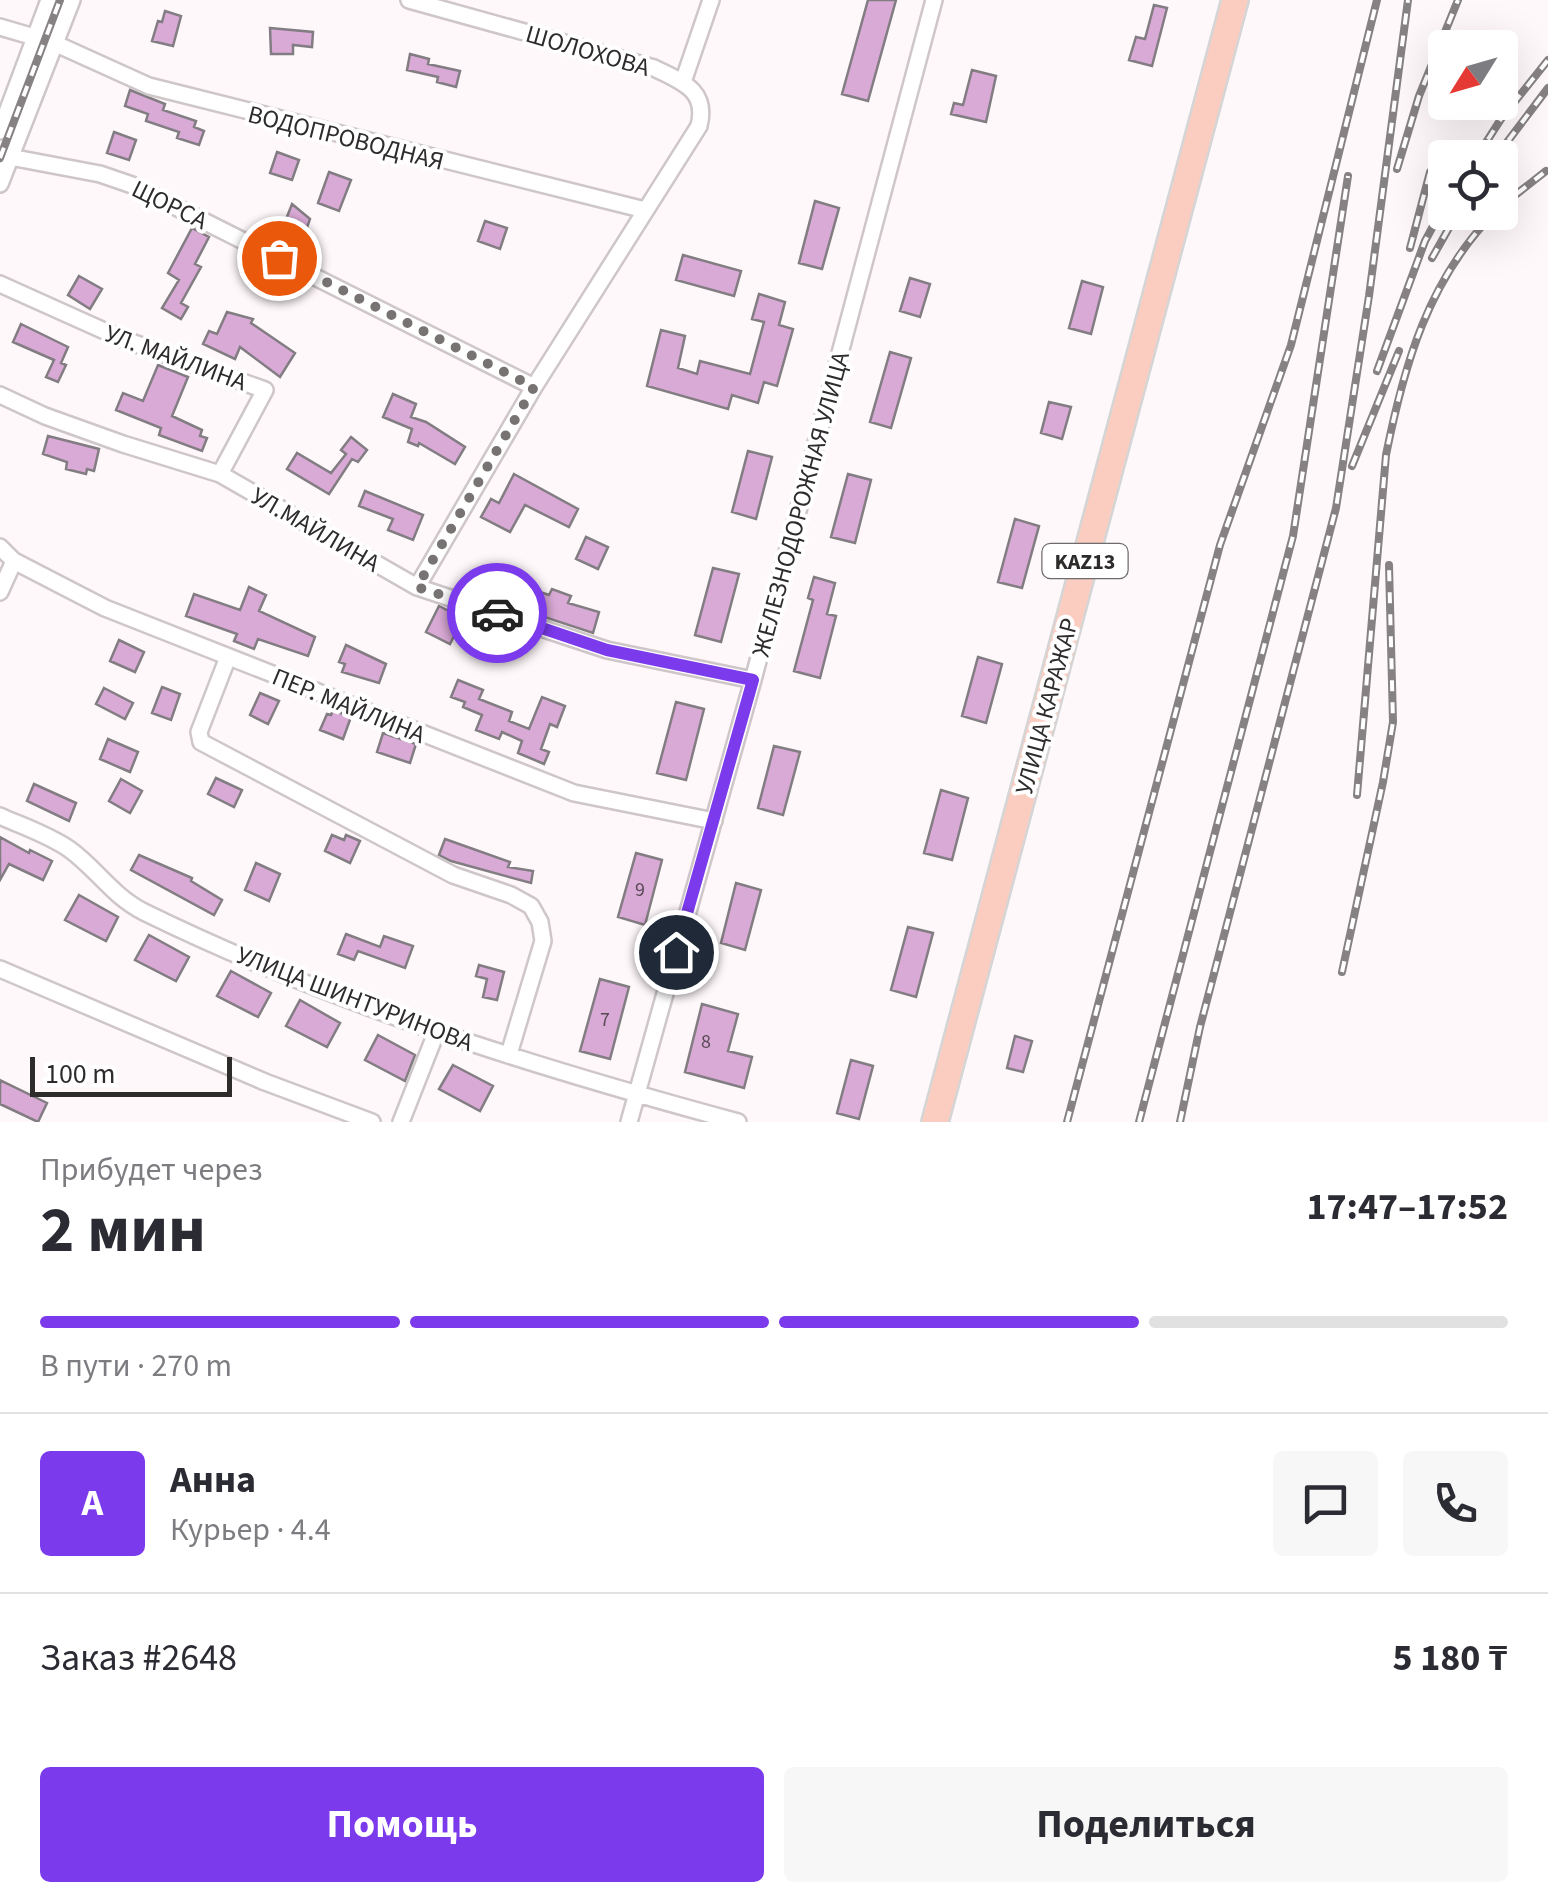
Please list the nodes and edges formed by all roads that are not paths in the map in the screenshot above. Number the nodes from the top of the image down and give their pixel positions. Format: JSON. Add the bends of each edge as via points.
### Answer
{"nodes":[{"id":1,"x":409,"y":0,"type":"edge"},
{"id":2,"x":711,"y":0,"type":"edge"},
{"id":3,"x":934,"y":0,"type":"edge"},
{"id":4,"x":1236,"y":0,"type":"edge"},
{"id":5,"x":61,"y":1,"type":"edge"},
{"id":6,"x":0,"y":27,"type":"edge"},
{"id":7,"x":34,"y":37,"type":"junction"},
{"id":8,"x":54,"y":42,"type":"junction"},
{"id":9,"x":683,"y":82,"type":"junction"},
{"id":10,"x":0,"y":132,"type":"edge"},
{"id":11,"x":10,"y":157,"type":"junction"},
{"id":12,"x":0,"y":184,"type":"edge"},
{"id":13,"x":646,"y":210,"type":"junction"},
{"id":14,"x":0,"y":284,"type":"edge"},
{"id":15,"x":534,"y":387,"type":"junction"},
{"id":16,"x":0,"y":395,"type":"edge"},
{"id":17,"x":220,"y":474,"type":"junction"},
{"id":18,"x":0,"y":547,"type":"edge"},
{"id":19,"x":14,"y":561,"type":"junction"},
{"id":20,"x":417,"y":587,"type":"junction"},
{"id":21,"x":0,"y":592,"type":"edge"},
{"id":22,"x":228,"y":657,"type":"junction"},
{"id":23,"x":753,"y":680,"type":"junction"},
{"id":24,"x":0,"y":816,"type":"edge"},
{"id":25,"x":714,"y":821,"type":"junction"},
{"id":26,"x":0,"y":968,"type":"edge"},
{"id":27,"x":436,"y":1033,"type":"junction"},
{"id":28,"x":509,"y":1054,"type":"junction"},
{"id":29,"x":636,"y":1094,"type":"junction"},
{"id":30,"x":372,"y":1122,"type":"edge"},
{"id":31,"x":401,"y":1122,"type":"edge"},
{"id":32,"x":629,"y":1122,"type":"edge"},
{"id":33,"x":738,"y":1122,"type":"edge"},
{"id":34,"x":934,"y":1122,"type":"edge"}],
"edges":[{"from":1,"to":9,"type":"street","name":"ШОЛОХОВА","via":[[654,68]]},
{"from":2,"to":9,"type":"street"},
{"from":3,"to":23,"type":"street","name":"ЖЕЛЕЗНОДОРОЖНАЯ УЛИЦА"},
{"from":4,"to":34,"type":"main road","name":"УЛИЦА КАРАЖАР","number":"KAZ13"},
{"from":5,"to":7,"type":"street"},
{"from":5,"to":8,"type":"street"},
{"from":6,"to":7,"type":"street"},
{"from":7,"to":10,"type":"street"},
{"from":8,"to":11,"type":"street"},
{"from":8,"to":13,"type":"street","name":"ВОДОПРОВОДНАЯ","via":[[150,86]]},
{"from":9,"to":13,"type":"street","name":"ШОЛОХОВА","via":[[701,100],[700,126]]},
{"from":11,"to":12,"type":"street"},
{"from":11,"to":15,"type":"street","name":"ЩОРСА","via":[[132,185]]},
{"from":13,"to":15,"type":"street"},
{"from":14,"to":17,"type":"street","name":"УЛ. МАЙЛИНА","via":[[120,338],[265,390]]},
{"from":15,"to":20,"type":"street"},
{"from":16,"to":17,"type":"street","name":"УЛ.МАЙЛИНА"},
{"from":17,"to":20,"type":"street","name":"УЛ.МАЙЛИНА"},
{"from":18,"to":19,"type":"street","name":"ПЕР. МАЙЛИНА"},
{"from":19,"to":21,"type":"street"},
{"from":19,"to":22,"type":"street","name":"ПЕР. МАЙЛИНА","via":[[105,608]]},
{"from":20,"to":23,"type":"street","name":"УЛ.МАЙЛИНА","via":[[607,650]]},
{"from":22,"to":25,"type":"street","name":"ПЕР. МАЙЛИНА","via":[[574,794]]},
{"from":22,"to":28,"type":"street","via":[[201,742],[452,875],[532,906],[543,941]]},
{"from":23,"to":25,"type":"street","name":"ЖЕЛЕЗНОДОРОЖНАЯ УЛИЦА"},
{"from":24,"to":27,"type":"street","name":"УЛИЦА ШИНТУРИНОВА","via":[[68,849],[140,910]]},
{"from":25,"to":29,"type":"street","name":"ЖЕЛЕЗНОДОРОЖНАЯ УЛИЦА"},
{"from":26,"to":30,"type":"street"},
{"from":27,"to":28,"type":"street","name":"УЛИЦА ШИНТУРИНОВА"},
{"from":27,"to":31,"type":"street"},
{"from":28,"to":29,"type":"street","name":"УЛИЦА ШИНТУРИНОВА"},
{"from":29,"to":32,"type":"street","name":"ЖЕЛЕЗНОДОРОЖНАЯ УЛИЦА"},
{"from":29,"to":33,"type":"street","name":"УЛИЦА ШИНТУРИНОВА"}]}
